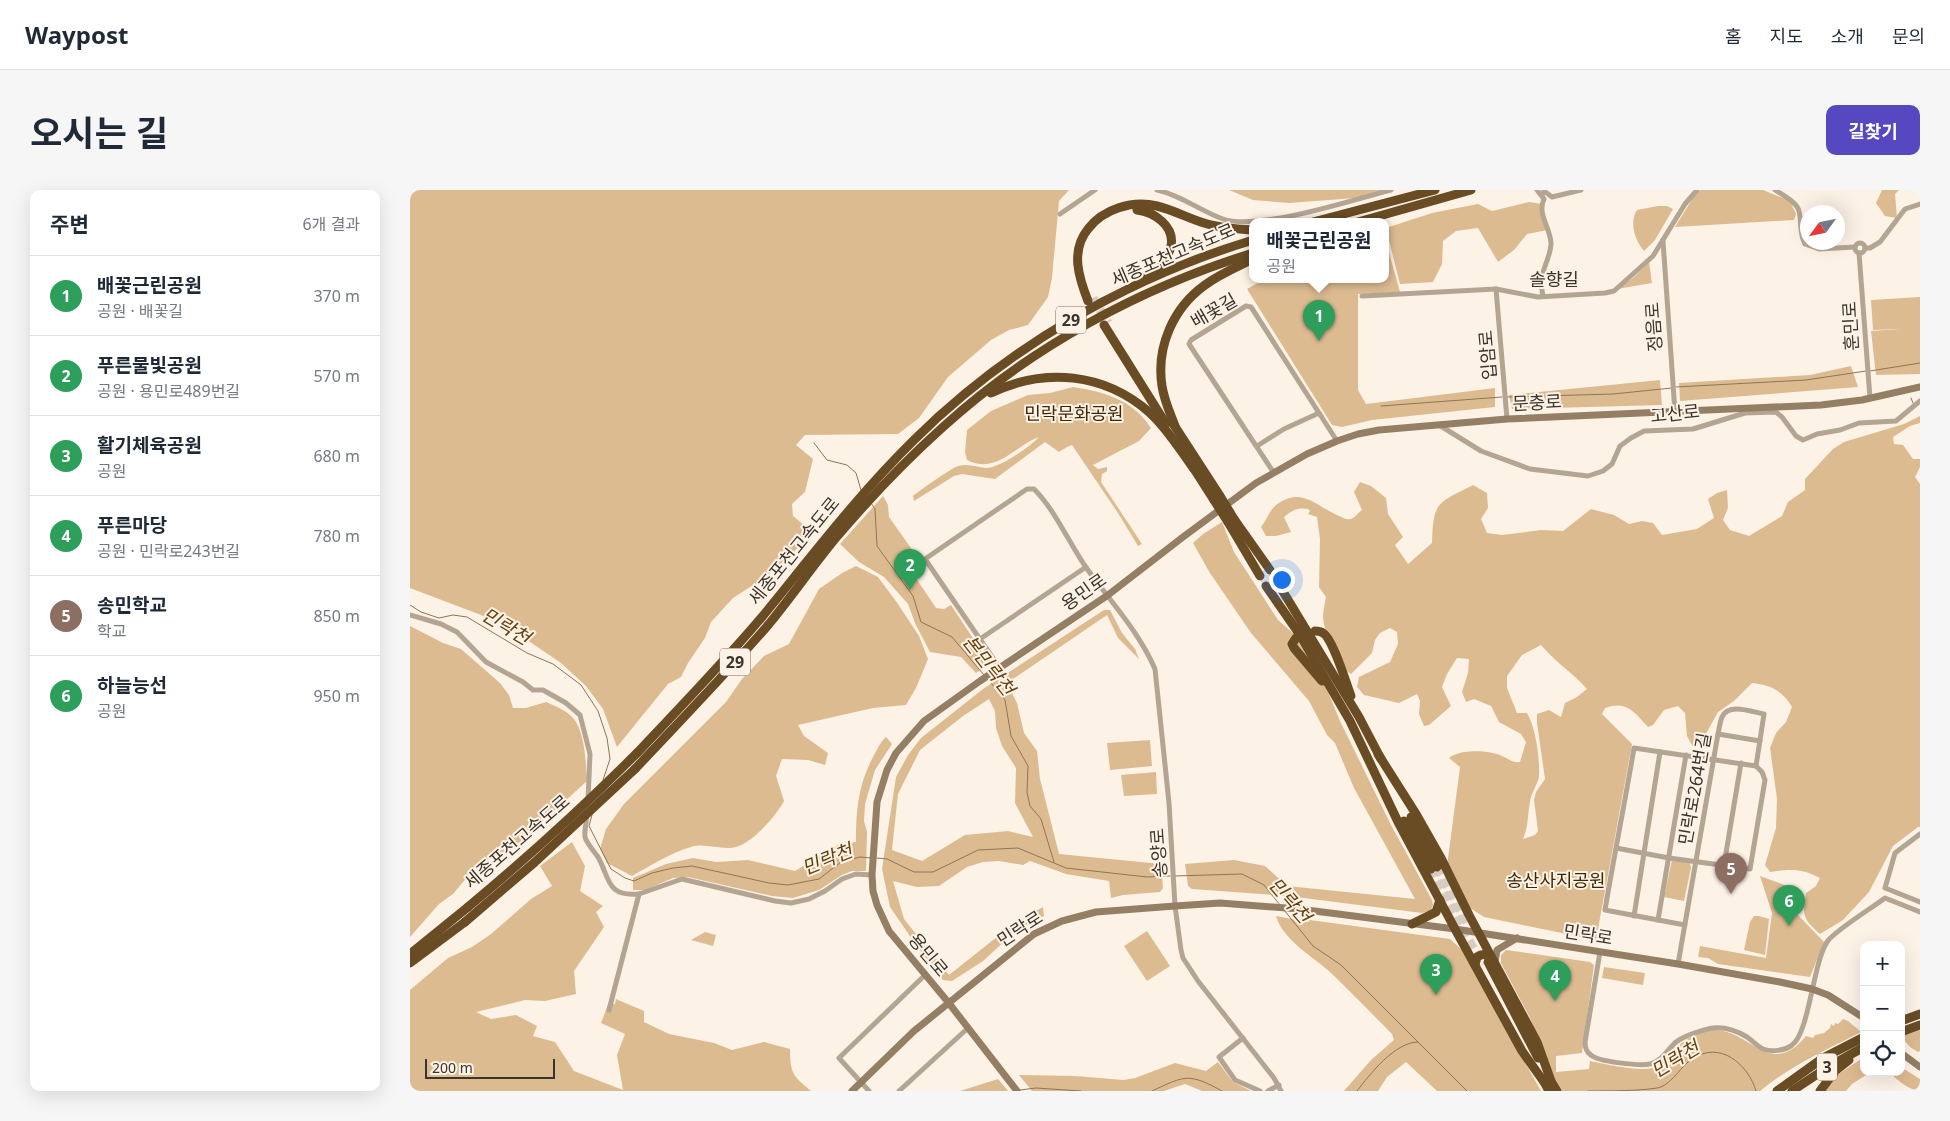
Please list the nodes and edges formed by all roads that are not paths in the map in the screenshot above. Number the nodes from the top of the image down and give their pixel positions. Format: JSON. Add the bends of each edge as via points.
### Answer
{"nodes":[{"id":1,"x":1095,"y":190,"type":"edge"},
{"id":2,"x":1157,"y":190,"type":"edge"},
{"id":3,"x":1391,"y":190,"type":"edge"},
{"id":4,"x":1435,"y":190,"type":"edge"},
{"id":5,"x":1471,"y":190,"type":"edge"},
{"id":6,"x":1538,"y":190,"type":"edge"},
{"id":7,"x":1581,"y":190,"type":"edge"},
{"id":8,"x":1697,"y":190,"type":"edge"},
{"id":9,"x":1775,"y":190,"type":"edge"},
{"id":10,"x":1542,"y":195,"type":"junction"},
{"id":11,"x":1920,"y":204,"type":"edge"},
{"id":12,"x":1060,"y":214,"type":"dead end"},
{"id":13,"x":1271,"y":218,"type":"edge"},
{"id":14,"x":1328,"y":218,"type":"edge"},
{"id":15,"x":1372,"y":218,"type":"edge"},
{"id":16,"x":1249,"y":222,"type":"edge"},
{"id":17,"x":1249,"y":230,"type":"edge"},
{"id":18,"x":1249,"y":241,"type":"edge"},
{"id":19,"x":1663,"y":241,"type":"junction"},
{"id":20,"x":1854,"y":248,"type":"junction"},
{"id":21,"x":1864,"y":248,"type":"junction"},
{"id":22,"x":1859,"y":253,"type":"junction"},
{"id":23,"x":1249,"y":254,"type":"edge"},
{"id":24,"x":1249,"y":261,"type":"edge"},
{"id":25,"x":1137,"y":284,"type":"junction"},
{"id":26,"x":1496,"y":290,"type":"junction"},
{"id":27,"x":1362,"y":296,"type":"dead end"},
{"id":28,"x":1543,"y":296,"type":"junction"},
{"id":29,"x":1920,"y":387,"type":"edge"},
{"id":30,"x":1870,"y":398,"type":"junction"},
{"id":31,"x":1920,"y":400,"type":"edge"},
{"id":32,"x":972,"y":402,"type":"junction"},
{"id":33,"x":1675,"y":412,"type":"junction"},
{"id":34,"x":1319,"y":413,"type":"junction"},
{"id":35,"x":1507,"y":419,"type":"junction"},
{"id":36,"x":1438,"y":425,"type":"junction"},
{"id":37,"x":1175,"y":426,"type":"junction"},
{"id":38,"x":1337,"y":441,"type":"junction"},
{"id":39,"x":1257,"y":446,"type":"junction"},
{"id":40,"x":1194,"y":469,"type":"junction"},
{"id":41,"x":1274,"y":473,"type":"junction"},
{"id":42,"x":1217,"y":498,"type":"junction"},
{"id":43,"x":1231,"y":520,"type":"junction"},
{"id":44,"x":1182,"y":537,"type":"joint"},
{"id":45,"x":824,"y":546,"type":"junction"},
{"id":46,"x":1086,"y":567,"type":"junction"},
{"id":47,"x":1270,"y":570,"type":"dead end"},
{"id":48,"x":1260,"y":576,"type":"dead end"},
{"id":49,"x":1276,"y":580,"type":"dead end"},
{"id":50,"x":1266,"y":586,"type":"dead end"},
{"id":51,"x":1108,"y":595,"type":"junction"},
{"id":52,"x":410,"y":615,"type":"edge"},
{"id":53,"x":1315,"y":631,"type":"dead end"},
{"id":54,"x":1296,"y":638,"type":"dead end"},
{"id":55,"x":980,"y":639,"type":"junction"},
{"id":56,"x":999,"y":667,"type":"junction"},
{"id":57,"x":1354,"y":719,"type":"junction"},
{"id":58,"x":1718,"y":734,"type":"junction"},
{"id":59,"x":1760,"y":741,"type":"junction"},
{"id":60,"x":1660,"y":752,"type":"junction"},
{"id":61,"x":1686,"y":755,"type":"junction"},
{"id":62,"x":1714,"y":759,"type":"junction"},
{"id":63,"x":1741,"y":764,"type":"junction"},
{"id":64,"x":1756,"y":766,"type":"junction"},
{"id":65,"x":1920,"y":834,"type":"edge"},
{"id":66,"x":1616,"y":848,"type":"junction"},
{"id":67,"x":1644,"y":854,"type":"junction"},
{"id":68,"x":1669,"y":858,"type":"junction"},
{"id":69,"x":1695,"y":862,"type":"junction"},
{"id":70,"x":1724,"y":865,"type":"junction"},
{"id":71,"x":1433,"y":867,"type":"junction"},
{"id":72,"x":872,"y":875,"type":"junction"},
{"id":73,"x":639,"y":894,"type":"junction"},
{"id":74,"x":1440,"y":900,"type":"junction"},
{"id":75,"x":1920,"y":902,"type":"edge"},
{"id":76,"x":1175,"y":906,"type":"junction"},
{"id":77,"x":1920,"y":912,"type":"edge"},
{"id":78,"x":1634,"y":916,"type":"junction"},
{"id":79,"x":1658,"y":920,"type":"junction"},
{"id":80,"x":1412,"y":924,"type":"junction"},
{"id":81,"x":1685,"y":925,"type":"junction"},
{"id":82,"x":1455,"y":929,"type":"junction"},
{"id":83,"x":1480,"y":933,"type":"junction"},
{"id":84,"x":1518,"y":938,"type":"junction"},
{"id":85,"x":1600,"y":952,"type":"junction"},
{"id":86,"x":410,"y":954,"type":"edge"},
{"id":87,"x":410,"y":963,"type":"edge"},
{"id":88,"x":1485,"y":963,"type":"junction"},
{"id":89,"x":1678,"y":964,"type":"junction"},
{"id":90,"x":925,"y":975,"type":"junction"},
{"id":91,"x":1812,"y":990,"type":"junction"},
{"id":92,"x":948,"y":1002,"type":"junction"},
{"id":93,"x":609,"y":1010,"type":"dead end"},
{"id":94,"x":1920,"y":1014,"type":"edge"},
{"id":95,"x":1860,"y":1015,"type":"edge"},
{"id":96,"x":1920,"y":1025,"type":"edge"},
{"id":97,"x":1905,"y":1026,"type":"edge"},
{"id":98,"x":968,"y":1028,"type":"junction"},
{"id":99,"x":1905,"y":1028,"type":"edge"},
{"id":100,"x":1243,"y":1038,"type":"junction"},
{"id":101,"x":1860,"y":1039,"type":"edge"},
{"id":102,"x":1860,"y":1050,"type":"edge"},
{"id":103,"x":1860,"y":1051,"type":"edge"},
{"id":104,"x":1905,"y":1056,"type":"edge"},
{"id":105,"x":1920,"y":1067,"type":"edge"},
{"id":106,"x":1548,"y":1081,"type":"junction"},
{"id":107,"x":860,"y":1082,"type":"junction"},
{"id":108,"x":1279,"y":1085,"type":"junction"},
{"id":109,"x":1791,"y":1088,"type":"edge"},
{"id":110,"x":901,"y":1090,"type":"edge"},
{"id":111,"x":852,"y":1091,"type":"edge"},
{"id":112,"x":869,"y":1091,"type":"edge"},
{"id":113,"x":1017,"y":1091,"type":"edge"},
{"id":114,"x":1260,"y":1091,"type":"edge"},
{"id":115,"x":1268,"y":1091,"type":"edge"},
{"id":116,"x":1281,"y":1091,"type":"edge"},
{"id":117,"x":1549,"y":1091,"type":"edge"},
{"id":118,"x":1557,"y":1091,"type":"edge"},
{"id":119,"x":1777,"y":1091,"type":"edge"},
{"id":120,"x":1820,"y":1091,"type":"edge"}],
"edges":[{"from":1,"to":12,"type":"street"},
{"from":2,"to":16,"type":"street","via":[[1171,193],[1224,219]]},
{"from":3,"to":13,"type":"street"},
{"from":4,"to":14,"type":"highway"},
{"from":5,"to":15,"type":"highway"},
{"from":6,"to":10,"type":"street"},
{"from":7,"to":10,"type":"street","via":[[1552,197],[1544,191]]},
{"from":8,"to":19,"type":"street","name":"솔향길"},
{"from":9,"to":20,"type":"street","via":[[1799,210],[1800,231],[1805,244],[1819,249]]},
{"from":10,"to":28,"type":"street","via":[[1541,212],[1551,246],[1541,278]]},
{"from":11,"to":21,"type":"street","via":[[1905,209],[1880,242]]},
{"from":17,"to":25,"type":"highway","via":[[1227,229],[1156,206],[1132,205],[1104,214],[1086,231],[1079,246],[1077,264],[1090,300],[1083,252],[1095,227],[1108,218],[1132,210],[1147,211],[1166,226],[1171,237],[1166,259]]},
{"from":18,"to":25,"type":"highway","name":"세종포천고속도로","number":"29","via":[[1224,248]]},
{"from":19,"to":28,"type":"street","name":"솔향길","via":[[1653,256],[1614,291]]},
{"from":19,"to":33,"type":"street","name":"정음로"},
{"from":20,"to":21,"type":"street","via":[[1860,243]]},
{"from":20,"to":22,"type":"street"},
{"from":21,"to":22,"type":"street"},
{"from":22,"to":30,"type":"street","name":"훈민로"},
{"from":23,"to":32,"type":"highway","name":"세종포천고속도로","number":"29","via":[[1207,267],[1144,294],[1037,354]]},
{"from":24,"to":37,"type":"highway","via":[[1198,290],[1174,319],[1162,353],[1160,371],[1165,400]]},
{"from":25,"to":45,"type":"highway","name":"세종포천고속도로","number":"29","via":[[1059,327],[998,367],[913,441],[878,477]]},
{"from":26,"to":27,"type":"street","name":"솔향길"},
{"from":26,"to":28,"type":"street","name":"솔향길"},
{"from":26,"to":35,"type":"street","name":"입암로"},
{"from":29,"to":30,"type":"street","name":"문충로"},
{"from":30,"to":33,"type":"street","name":"문충로","via":[[1821,405]]},
{"from":31,"to":36,"type":"street","name":"고산로","via":[[1896,421],[1859,423],[1803,440],[1776,412],[1745,413],[1693,429],[1644,430],[1620,446],[1612,464],[1588,476],[1530,469],[1482,451]]},
{"from":32,"to":40,"type":"highway","via":[[1001,388],[1027,381],[1073,377],[1098,382],[1123,393],[1149,412]]},
{"from":32,"to":45,"type":"highway","name":"세종포천고속도로","number":"29","via":[[921,448]]},
{"from":33,"to":35,"type":"street","name":"문충로"},
{"from":34,"to":38,"type":"street","name":"배꽃길"},
{"from":34,"to":39,"type":"street"},
{"from":34,"to":39,"type":"street","name":"배꽃길","via":[[1251,307],[1246,306],[1190,344]]},
{"from":35,"to":36,"type":"street","name":"문충로"},
{"from":36,"to":38,"type":"street","name":"문충로","via":[[1379,430]]},
{"from":37,"to":40,"type":"highway","via":[[1106,324]]},
{"from":37,"to":42,"type":"highway"},
{"from":38,"to":41,"type":"street","name":"문충로"},
{"from":39,"to":41,"type":"street","name":"배꽃길"},
{"from":40,"to":42,"type":"highway"},
{"from":41,"to":44,"type":"street","name":"문충로"},
{"from":42,"to":43,"type":"highway","bridge":true},
{"from":43,"to":47,"type":"highway"},
{"from":43,"to":48,"type":"highway"},
{"from":44,"to":51,"type":"street","name":"용민로"},
{"from":45,"to":86,"type":"highway","name":"세종포천고속도로","number":"29","bridge":true,"via":[[730,654],[637,753],[517,867]]},
{"from":45,"to":87,"type":"highway","name":"세종포천고속도로","number":"29","bridge":true,"via":[[769,623],[635,769],[565,836],[465,922]]},
{"from":46,"to":51,"type":"street","name":"송양로"},
{"from":46,"to":55,"type":"street"},
{"from":46,"to":55,"type":"street","name":"송양로","via":[[1036,492],[1030,488],[1020,493],[925,559]]},
{"from":49,"to":57,"type":"highway"},
{"from":50,"to":57,"type":"highway"},
{"from":51,"to":56,"type":"street","name":"용민로"},
{"from":51,"to":76,"type":"street","name":"송양로","via":[[1147,650],[1155,669],[1169,803]]},
{"from":52,"to":73,"type":"street","via":[[457,632],[486,662],[533,690],[543,690],[558,698],[580,715],[590,754],[585,837],[608,883],[619,892]]},
{"from":53,"to":57,"type":"highway","via":[[1325,634],[1332,646]]},
{"from":54,"to":57,"type":"highway","via":[[1292,644],[1294,648]]},
{"from":55,"to":56,"type":"street"},
{"from":56,"to":72,"type":"street","name":"용민로","via":[[924,721],[896,753],[877,802]]},
{"from":57,"to":71,"type":"highway","via":[[1378,754]]},
{"from":57,"to":71,"type":"highway","via":[[1369,760]]},
{"from":58,"to":59,"type":"street"},
{"from":58,"to":59,"type":"street","name":"민락로264번길","via":[[1726,712],[1733,709],[1764,714]]},
{"from":58,"to":62,"type":"street","name":"민락로264번길"},
{"from":59,"to":64,"type":"street","name":"민락로264번길"},
{"from":60,"to":61,"type":"street"},
{"from":60,"to":66,"type":"street","via":[[1634,748]]},
{"from":60,"to":67,"type":"street"},
{"from":61,"to":62,"type":"street"},
{"from":61,"to":68,"type":"street"},
{"from":62,"to":63,"type":"street"},
{"from":62,"to":69,"type":"street","name":"민락로264번길"},
{"from":63,"to":64,"type":"street"},
{"from":63,"to":70,"type":"street"},
{"from":64,"to":70,"type":"street","via":[[1765,780],[1750,869]]},
{"from":65,"to":75,"type":"street","via":[[1896,853],[1885,888]]},
{"from":66,"to":67,"type":"street"},
{"from":66,"to":78,"type":"street","via":[[1605,910]]},
{"from":67,"to":68,"type":"street"},
{"from":67,"to":78,"type":"street"},
{"from":68,"to":69,"type":"street"},
{"from":68,"to":79,"type":"street"},
{"from":69,"to":70,"type":"street"},
{"from":69,"to":81,"type":"street","name":"민락로264번길"},
{"from":71,"to":74,"type":"highway"},
{"from":71,"to":83,"type":"highway"},
{"from":72,"to":73,"type":"street","via":[[856,874],[809,899],[791,902],[682,879]]},
{"from":72,"to":90,"type":"street","name":"용민로","via":[[877,905],[886,925]]},
{"from":73,"to":93,"type":"street"},
{"from":74,"to":80,"type":"highway","via":[[1436,912]]},
{"from":74,"to":82,"type":"highway"},
{"from":76,"to":80,"type":"street","name":"민락로","via":[[1253,905]]},
{"from":76,"to":92,"type":"street","name":"민락로","via":[[1096,912],[1062,921],[1034,934]]},
{"from":76,"to":100,"type":"street","name":"송양로","via":[[1183,958]]},
{"from":77,"to":91,"type":"street","via":[[1885,898],[1835,934],[1827,942]]},
{"from":78,"to":79,"type":"street"},
{"from":79,"to":81,"type":"street"},
{"from":80,"to":82,"type":"street","name":"민락로"},
{"from":81,"to":89,"type":"street","name":"민락로264번길"},
{"from":82,"to":83,"type":"street","name":"민락로"},
{"from":82,"to":88,"type":"highway"},
{"from":83,"to":84,"type":"street","name":"민락로"},
{"from":83,"to":88,"type":"highway"},
{"from":84,"to":85,"type":"street","name":"민락로"},
{"from":84,"to":88,"type":"street","via":[[1497,950]]},
{"from":85,"to":89,"type":"street","name":"민락로"},
{"from":85,"to":91,"type":"street","via":[[1586,1047],[1592,1057],[1607,1061],[1650,1064],[1658,1061],[1686,1035],[1714,1027],[1735,1031],[1763,1049],[1778,1051],[1792,1045],[1802,1034]]},
{"from":88,"to":106,"type":"highway"},
{"from":88,"to":106,"type":"highway","via":[[1522,1051]]},
{"from":89,"to":91,"type":"street","name":"민락로"},
{"from":90,"to":92,"type":"street","name":"용민로"},
{"from":90,"to":107,"type":"street","via":[[839,1058]]},
{"from":91,"to":95,"type":"street","name":"민락로","via":[[1828,995]]},
{"from":92,"to":98,"type":"street","name":"용민로"},
{"from":92,"to":107,"type":"street","name":"민락로"},
{"from":94,"to":97,"type":"highway"},
{"from":96,"to":99,"type":"highway"},
{"from":98,"to":110,"type":"street"},
{"from":98,"to":113,"type":"street","name":"용민로"},
{"from":100,"to":108,"type":"street","name":"송양로"},
{"from":100,"to":114,"type":"street","via":[[1219,1057],[1235,1080]]},
{"from":101,"to":109,"type":"highway","number":"3","via":[[1823,1058]]},
{"from":102,"to":109,"type":"highway","number":"3"},
{"from":103,"to":120,"type":"highway","via":[[1835,1071]]},
{"from":104,"to":105,"type":"street"},
{"from":106,"to":117,"type":"highway"},
{"from":106,"to":118,"type":"highway"},
{"from":107,"to":111,"type":"street","name":"민락로"},
{"from":107,"to":112,"type":"street"},
{"from":108,"to":115,"type":"street"},
{"from":108,"to":116,"type":"street","name":"송양로"},
{"from":109,"to":119,"type":"highway","number":"3"}]}
